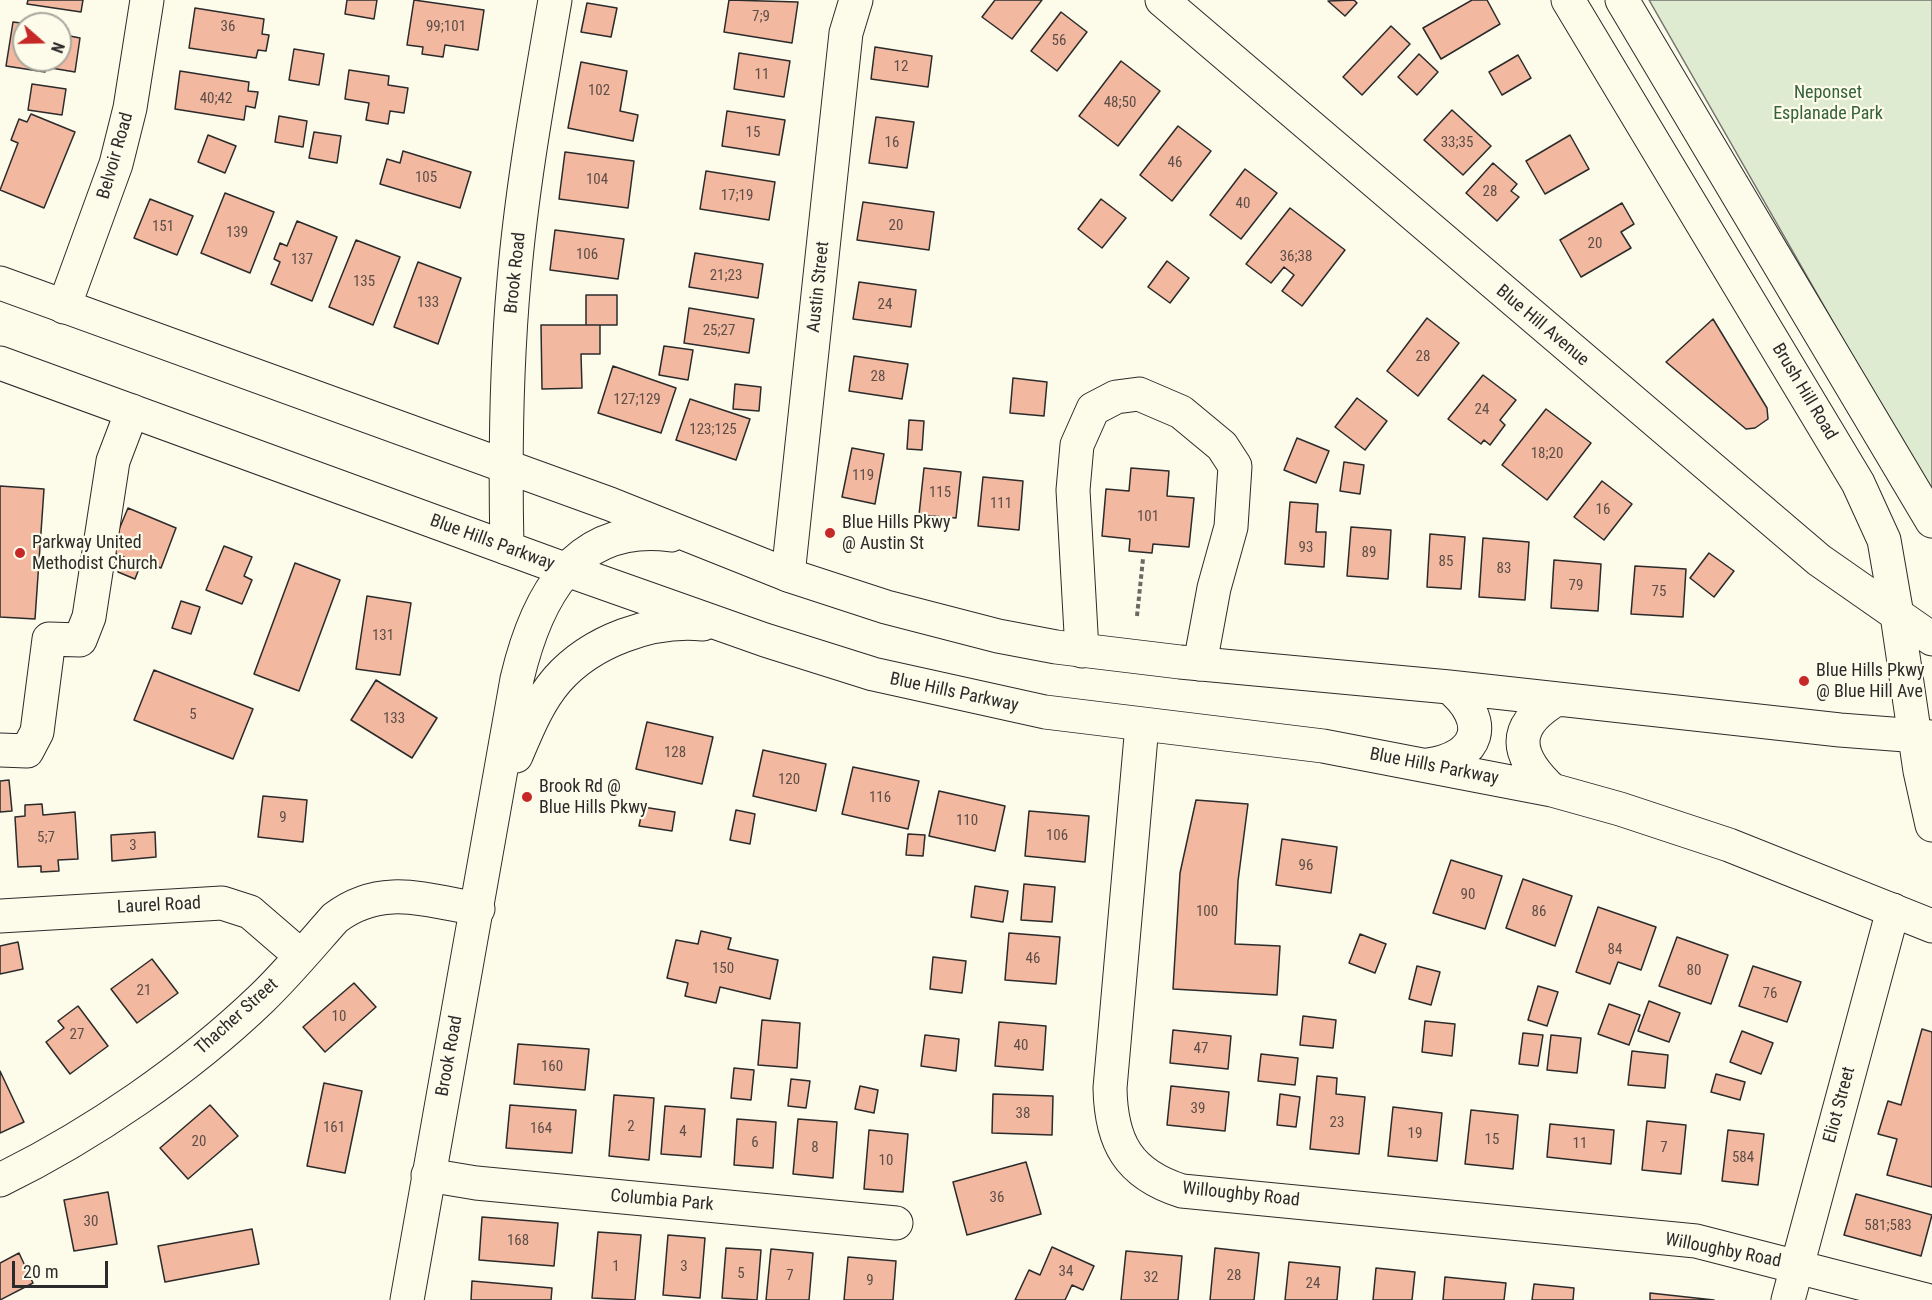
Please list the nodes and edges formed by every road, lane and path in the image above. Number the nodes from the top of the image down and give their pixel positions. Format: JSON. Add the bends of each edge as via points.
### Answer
{"nodes":[{"id":1,"x":147,"y":0,"type":"edge"},
{"id":2,"x":555,"y":0,"type":"edge"},
{"id":3,"x":856,"y":0,"type":"edge"},
{"id":4,"x":1162,"y":0,"type":"edge"},
{"id":5,"x":1568,"y":0,"type":"edge"},
{"id":6,"x":1622,"y":0,"type":"edge"},
{"id":7,"x":0,"y":283,"type":"edge"},
{"id":8,"x":64,"y":306,"type":"junction"},
{"id":9,"x":0,"y":363,"type":"edge"},
{"id":10,"x":132,"y":411,"type":"junction"},
{"id":11,"x":506,"y":467,"type":"junction"},
{"id":12,"x":1932,"y":521,"type":"edge"},
{"id":13,"x":710,"y":545,"type":"junction"},
{"id":14,"x":507,"y":548,"type":"junction"},
{"id":15,"x":1143,"y":559,"type":"dead end"},
{"id":16,"x":567,"y":570,"type":"junction"},
{"id":17,"x":788,"y":575,"type":"junction"},
{"id":18,"x":1898,"y":615,"type":"junction"},
{"id":19,"x":1137,"y":616,"type":"dead end"},
{"id":20,"x":723,"y":626,"type":"junction"},
{"id":21,"x":1932,"y":639,"type":"edge"},
{"id":22,"x":1082,"y":651,"type":"junction"},
{"id":23,"x":1200,"y":664,"type":"junction"},
{"id":24,"x":1449,"y":687,"type":"junction"},
{"id":25,"x":1557,"y":699,"type":"junction"},
{"id":26,"x":1142,"y":725,"type":"junction"},
{"id":27,"x":1923,"y":736,"type":"edge"},
{"id":28,"x":0,"y":750,"type":"edge"},
{"id":29,"x":1426,"y":765,"type":"junction"},
{"id":30,"x":1552,"y":790,"type":"junction"},
{"id":31,"x":494,"y":811,"type":"junction"},
{"id":32,"x":1932,"y":825,"type":"edge"},
{"id":33,"x":478,"y":909,"type":"junction"},
{"id":34,"x":1893,"y":910,"type":"junction"},
{"id":35,"x":0,"y":916,"type":"edge"},
{"id":36,"x":1932,"y":926,"type":"edge"},
{"id":37,"x":301,"y":956,"type":"junction"},
{"id":38,"x":428,"y":1175,"type":"junction"},
{"id":39,"x":0,"y":1180,"type":"edge"},
{"id":40,"x":896,"y":1223,"type":"dead end"},
{"id":41,"x":1797,"y":1266,"type":"junction"},
{"id":42,"x":407,"y":1300,"type":"edge"},
{"id":43,"x":1788,"y":1300,"type":"edge"},
{"id":44,"x":1926,"y":1300,"type":"edge"}],
"edges":[{"from":1,"to":8,"type":"main road","name":"Belvoir Road","via":[[130,108],[118,154]]},
{"from":2,"to":11,"type":"main road","name":"Brook Road","via":[[514,278]]},
{"from":3,"to":17,"type":"main road","name":"Austin Street","via":[[846,33]]},
{"from":4,"to":18,"type":"main road","name":"Blue Hill Avenue","via":[[1819,560]]},
{"from":5,"to":18,"type":"main road","name":"Brush Hill Road","via":[[1862,490],[1884,540]]},
{"from":6,"to":12,"type":"main road"},
{"from":7,"to":8,"type":"main road"},
{"from":8,"to":11,"type":"main road"},
{"from":9,"to":10,"type":"main road","name":"Blue Hills Parkway"},
{"from":10,"to":14,"type":"main road","name":"Blue Hills Parkway"},
{"from":10,"to":28,"type":"main road","via":[[113,461],[89,617],[80,640],[49,639],[37,732],[27,751]]},
{"from":11,"to":13,"type":"main road"},
{"from":11,"to":14,"type":"main road","name":"Brook Road"},
{"from":13,"to":16,"type":"main road","name":"Brook Road","via":[[667,535],[613,538],[596,545]]},
{"from":13,"to":17,"type":"main road"},
{"from":14,"to":16,"type":"main road","name":"Blue Hills Parkway"},
{"from":15,"to":19,"type":"path"},
{"from":16,"to":20,"type":"main road","name":"Blue Hills Parkway"},
{"from":16,"to":31,"type":"main road","name":"Brook Road","via":[[531,628],[517,680]]},
{"from":17,"to":22,"type":"main road","via":[[944,623]]},
{"from":18,"to":21,"type":"main road","name":"Blue Hill Avenue"},
{"from":18,"to":27,"type":"main road","name":"Brush Hill Road"},
{"from":20,"to":26,"type":"main road","name":"Blue Hills Parkway","via":[[815,657],[928,688],[1045,712]]},
{"from":20,"to":31,"type":"main road","name":"Brook Road","via":[[677,624],[631,633],[572,665],[557,680],[535,715]]},
{"from":22,"to":23,"type":"main road"},
{"from":22,"to":23,"type":"main road","via":[[1073,490],[1077,445],[1093,409],[1116,397],[1139,394],[1181,412],[1222,446],[1235,466],[1231,527],[1214,588]]},
{"from":23,"to":24,"type":"main road"},
{"from":24,"to":25,"type":"main road"},
{"from":24,"to":29,"type":"main road","via":[[1465,700],[1473,718],[1472,739],[1458,757]]},
{"from":25,"to":27,"type":"main road"},
{"from":25,"to":30,"type":"main road","via":[[1538,710],[1526,724],[1522,739],[1524,755],[1534,773]]},
{"from":26,"to":29,"type":"main road","name":"Blue Hills Parkway","via":[[1323,746]]},
{"from":26,"to":41,"type":"main road","name":"Willoughby Road","via":[[1110,1088],[1110,1114],[1116,1136],[1141,1171],[1159,1184],[1182,1191],[1696,1241]]},
{"from":27,"to":32,"type":"main road","name":"Brush Hill Road"},
{"from":29,"to":30,"type":"main road","name":"Blue Hills Parkway"},
{"from":30,"to":34,"type":"main road","name":"Blue Hills Parkway","via":[[1729,845]]},
{"from":31,"to":33,"type":"main road","name":"Brook Road"},
{"from":33,"to":37,"type":"main road","name":"Thacher Street","via":[[406,897],[376,897],[361,901],[335,918]]},
{"from":33,"to":38,"type":"main road","name":"Brook Road"},
{"from":34,"to":36,"type":"main road","name":"Blue Hills Parkway"},
{"from":34,"to":41,"type":"main road","name":"Eliot Street"},
{"from":35,"to":37,"type":"main road","name":"Laurel Road","via":[[222,903],[250,912]]},
{"from":37,"to":39,"type":"main road","name":"Thacher Street","via":[[261,999],[183,1064],[92,1127]]},
{"from":38,"to":40,"type":"main road","name":"Columbia Park"},
{"from":38,"to":42,"type":"main road","name":"Brook Road"},
{"from":41,"to":43,"type":"main road","name":"Eliot Street"},
{"from":41,"to":44,"type":"main road","name":"Willoughby Road"}]}
